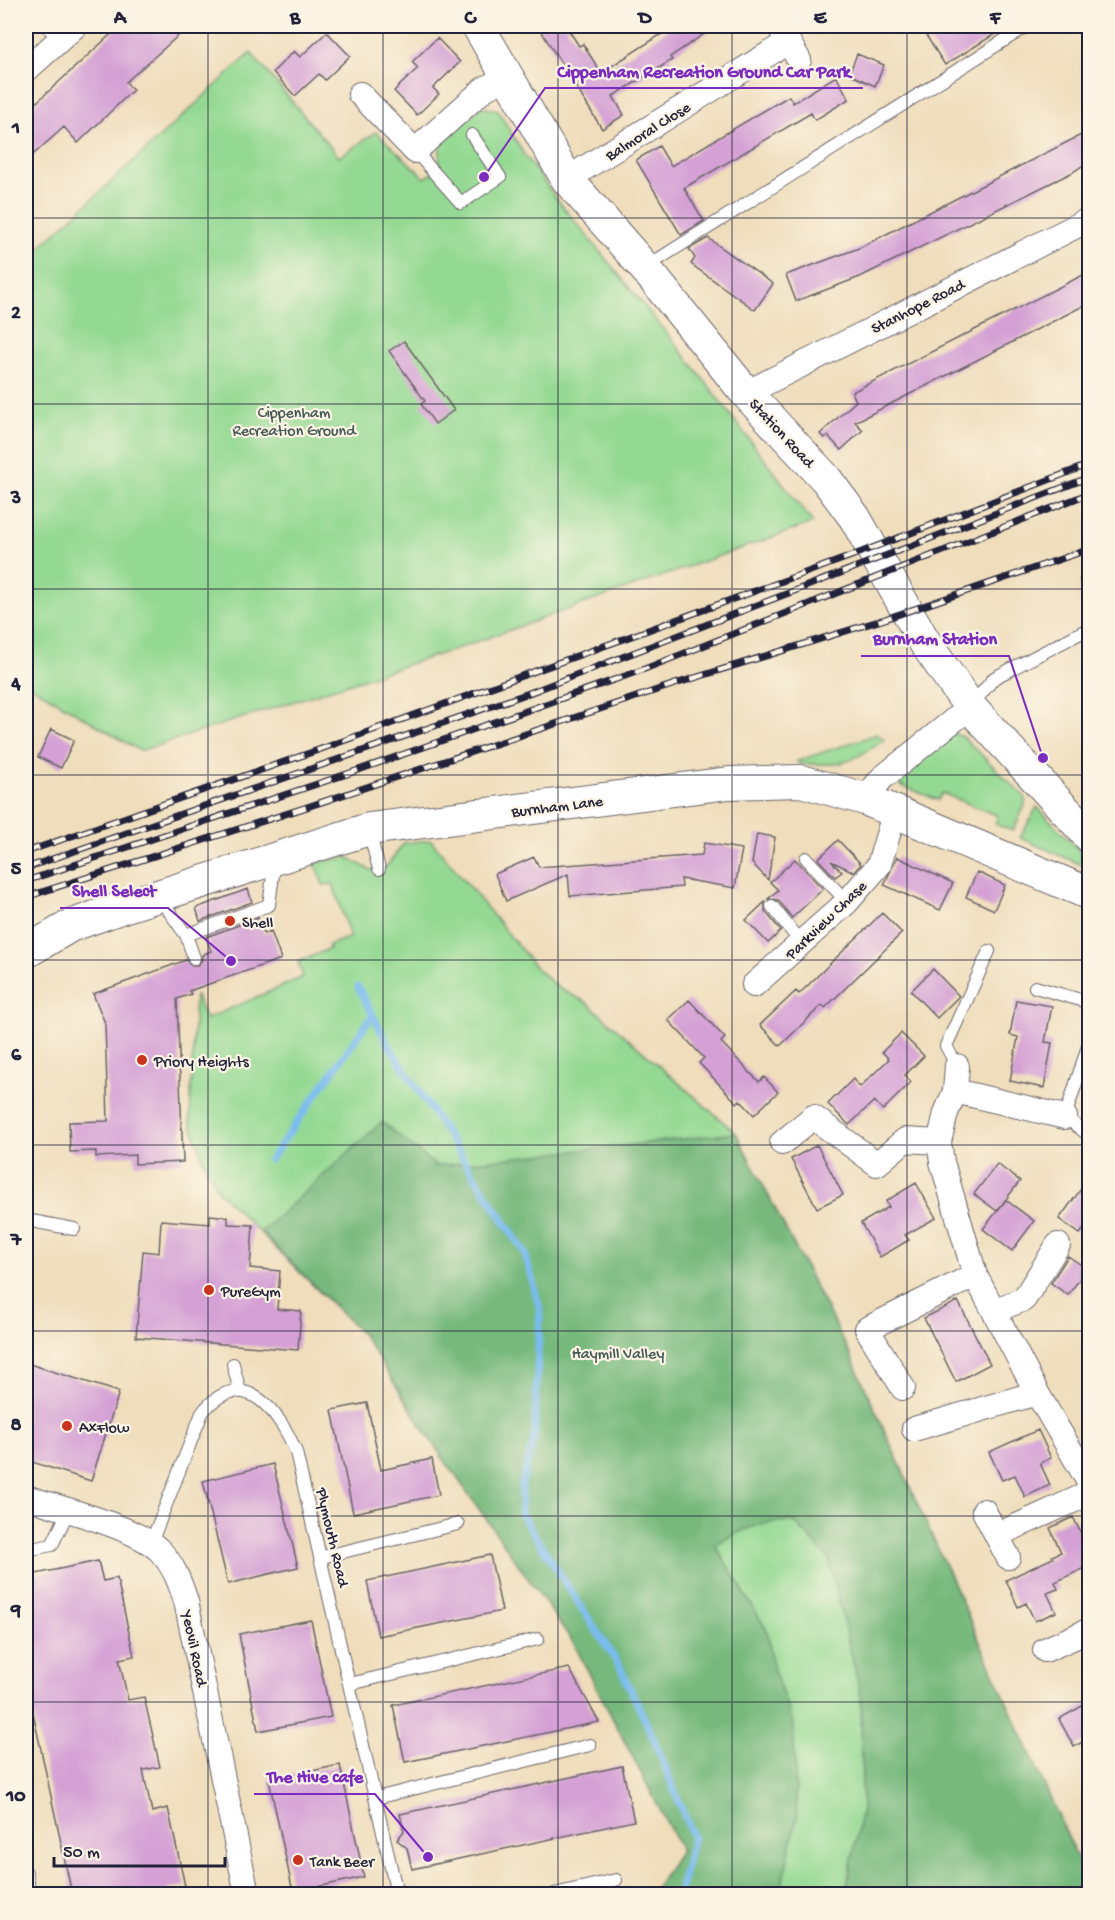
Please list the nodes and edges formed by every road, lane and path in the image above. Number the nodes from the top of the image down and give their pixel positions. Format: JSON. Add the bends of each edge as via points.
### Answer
{"nodes":[{"id":1,"x":478,"y":26,"type":"edge"},
{"id":2,"x":1027,"y":26,"type":"edge"},
{"id":3,"x":60,"y":30,"type":"edge"},
{"id":4,"x":788,"y":43,"type":"edge"},
{"id":5,"x":26,"y":70,"type":"edge"},
{"id":6,"x":507,"y":77,"type":"junction"},
{"id":7,"x":360,"y":94,"type":"dead end"},
{"id":8,"x":472,"y":135,"type":"dead end"},
{"id":9,"x":415,"y":151,"type":"junction"},
{"id":10,"x":567,"y":179,"type":"junction"},
{"id":11,"x":1089,"y":219,"type":"edge"},
{"id":12,"x":645,"y":268,"type":"junction"},
{"id":13,"x":746,"y":393,"type":"junction"},
{"id":14,"x":1089,"y":628,"type":"edge"},
{"id":15,"x":970,"y":707,"type":"junction"},
{"id":16,"x":865,"y":799,"type":"junction"},
{"id":17,"x":895,"y":811,"type":"junction"},
{"id":18,"x":1086,"y":827,"type":"edge"},
{"id":19,"x":369,"y":830,"type":"junction"},
{"id":20,"x":806,"y":858,"type":"dead end"},
{"id":21,"x":275,"y":859,"type":"junction"},
{"id":22,"x":379,"y":869,"type":"dead end"},
{"id":23,"x":1089,"y":894,"type":"edge"},
{"id":24,"x":158,"y":896,"type":"junction"},
{"id":25,"x":847,"y":902,"type":"junction"},
{"id":26,"x":771,"y":906,"type":"dead end"},
{"id":27,"x":186,"y":935,"type":"junction"},
{"id":28,"x":801,"y":943,"type":"junction"},
{"id":29,"x":989,"y":951,"type":"dead end"},
{"id":30,"x":26,"y":952,"type":"edge"},
{"id":31,"x":194,"y":958,"type":"dead end"},
{"id":32,"x":753,"y":985,"type":"dead end"},
{"id":33,"x":1035,"y":987,"type":"dead end"},
{"id":34,"x":1089,"y":1009,"type":"edge"},
{"id":35,"x":1089,"y":1040,"type":"edge"},
{"id":36,"x":957,"y":1066,"type":"joint"},
{"id":37,"x":955,"y":1091,"type":"junction"},
{"id":38,"x":1065,"y":1117,"type":"junction"},
{"id":39,"x":1089,"y":1136,"type":"edge"},
{"id":40,"x":939,"y":1142,"type":"junction"},
{"id":41,"x":782,"y":1143,"type":"dead end"},
{"id":42,"x":26,"y":1220,"type":"edge"},
{"id":43,"x":74,"y":1229,"type":"dead end"},
{"id":44,"x":1058,"y":1245,"type":"dead end"},
{"id":45,"x":975,"y":1275,"type":"junction"},
{"id":46,"x":994,"y":1311,"type":"junction"},
{"id":47,"x":233,"y":1364,"type":"dead end"},
{"id":48,"x":903,"y":1388,"type":"dead end"},
{"id":49,"x":240,"y":1392,"type":"junction"},
{"id":50,"x":1037,"y":1393,"type":"junction"},
{"id":51,"x":914,"y":1429,"type":"dead end"},
{"id":52,"x":1089,"y":1484,"type":"edge"},
{"id":53,"x":1089,"y":1493,"type":"edge"},
{"id":54,"x":26,"y":1497,"type":"edge"},
{"id":55,"x":984,"y":1511,"type":"dead end"},
{"id":56,"x":68,"y":1512,"type":"junction"},
{"id":57,"x":458,"y":1524,"type":"dead end"},
{"id":58,"x":997,"y":1534,"type":"junction"},
{"id":59,"x":151,"y":1543,"type":"junction"},
{"id":60,"x":26,"y":1550,"type":"edge"},
{"id":61,"x":322,"y":1557,"type":"junction"},
{"id":62,"x":1008,"y":1557,"type":"dead end"},
{"id":63,"x":1089,"y":1630,"type":"edge"},
{"id":64,"x":538,"y":1639,"type":"dead end"},
{"id":65,"x":1045,"y":1650,"type":"dead end"},
{"id":66,"x":350,"y":1684,"type":"junction"},
{"id":67,"x":590,"y":1745,"type":"dead end"},
{"id":68,"x":376,"y":1798,"type":"junction"},
{"id":69,"x":26,"y":1872,"type":"edge"},
{"id":70,"x":616,"y":1880,"type":"dead end"},
{"id":71,"x":30,"y":1894,"type":"edge"},
{"id":72,"x":247,"y":1894,"type":"edge"},
{"id":73,"x":398,"y":1894,"type":"edge"},
{"id":74,"x":554,"y":1894,"type":"edge"}],
"edges":[{"from":1,"to":6,"type":"street","name":"Station Road"},
{"from":2,"to":12,"type":"lane"},
{"from":3,"to":5,"type":"street"},
{"from":4,"to":10,"type":"street","name":"Balmoral Close"},
{"from":6,"to":9,"type":"street","via":[[484,89]]},
{"from":6,"to":10,"type":"street","name":"Station Road"},
{"from":7,"to":9,"type":"street"},
{"from":8,"to":9,"type":"lane","via":[[500,177],[461,203]]},
{"from":10,"to":12,"type":"street","name":"Station Road"},
{"from":11,"to":13,"type":"street","name":"Stanhope Road"},
{"from":12,"to":13,"type":"street","name":"Station Road"},
{"from":13,"to":15,"type":"street","name":"Station Road","via":[[826,479],[855,518],[924,641]]},
{"from":14,"to":15,"type":"lane","via":[[994,678]]},
{"from":15,"to":16,"type":"street","via":[[882,778]]},
{"from":15,"to":18,"type":"street","name":"Station Road"},
{"from":16,"to":17,"type":"street","name":"Burnham Lane"},
{"from":16,"to":19,"type":"street","name":"Burnham Lane","via":[[801,781],[729,783]]},
{"from":17,"to":23,"type":"street","name":"Burnham Lane"},
{"from":17,"to":25,"type":"street","name":"Parkview Chase","via":[[879,865]]},
{"from":19,"to":21,"type":"street","name":"Burnham Lane"},
{"from":19,"to":22,"type":"lane"},
{"from":20,"to":25,"type":"lane"},
{"from":21,"to":24,"type":"street","name":"Burnham Lane"},
{"from":21,"to":27,"type":"lane","via":[[269,905]]},
{"from":24,"to":27,"type":"lane"},
{"from":24,"to":30,"type":"street","name":"Burnham Lane","via":[[70,926]]},
{"from":25,"to":28,"type":"street","name":"Parkview Chase"},
{"from":26,"to":28,"type":"lane"},
{"from":27,"to":31,"type":"lane"},
{"from":28,"to":32,"type":"street","name":"Parkview Chase"},
{"from":29,"to":36,"type":"lane","via":[[946,1046]]},
{"from":33,"to":34,"type":"lane","via":[[1084,1001]]},
{"from":35,"to":38,"type":"lane"},
{"from":36,"to":37,"type":"street"},
{"from":37,"to":38,"type":"street"},
{"from":37,"to":40,"type":"street"},
{"from":38,"to":39,"type":"lane"},
{"from":40,"to":41,"type":"street","via":[[905,1140],[877,1164],[813,1117]]},
{"from":40,"to":45,"type":"street"},
{"from":42,"to":43,"type":"lane"},
{"from":44,"to":46,"type":"street","via":[[1024,1299]]},
{"from":45,"to":46,"type":"street"},
{"from":45,"to":48,"type":"street","via":[[867,1329]]},
{"from":46,"to":50,"type":"street"},
{"from":47,"to":49,"type":"lane"},
{"from":49,"to":59,"type":"lane","via":[[217,1399],[202,1413]]},
{"from":49,"to":61,"type":"lane","name":"Plymouth Road","via":[[262,1400],[282,1422],[296,1452]]},
{"from":50,"to":51,"type":"street"},
{"from":50,"to":52,"type":"street"},
{"from":53,"to":58,"type":"street"},
{"from":54,"to":56,"type":"street","name":"Yeovil Road"},
{"from":55,"to":58,"type":"street"},
{"from":56,"to":59,"type":"street","name":"Yeovil Road"},
{"from":56,"to":60,"type":"lane","via":[[52,1545]]},
{"from":57,"to":61,"type":"lane"},
{"from":58,"to":62,"type":"street"},
{"from":59,"to":72,"type":"street","name":"Yeovil Road","via":[[169,1562],[186,1601]]},
{"from":61,"to":66,"type":"lane","name":"Plymouth Road"},
{"from":63,"to":65,"type":"street"},
{"from":64,"to":66,"type":"lane"},
{"from":66,"to":68,"type":"lane","name":"Plymouth Road"},
{"from":67,"to":68,"type":"lane"},
{"from":68,"to":73,"type":"lane","name":"Plymouth Road"},
{"from":69,"to":71,"type":"lane"},
{"from":70,"to":74,"type":"lane"}]}
